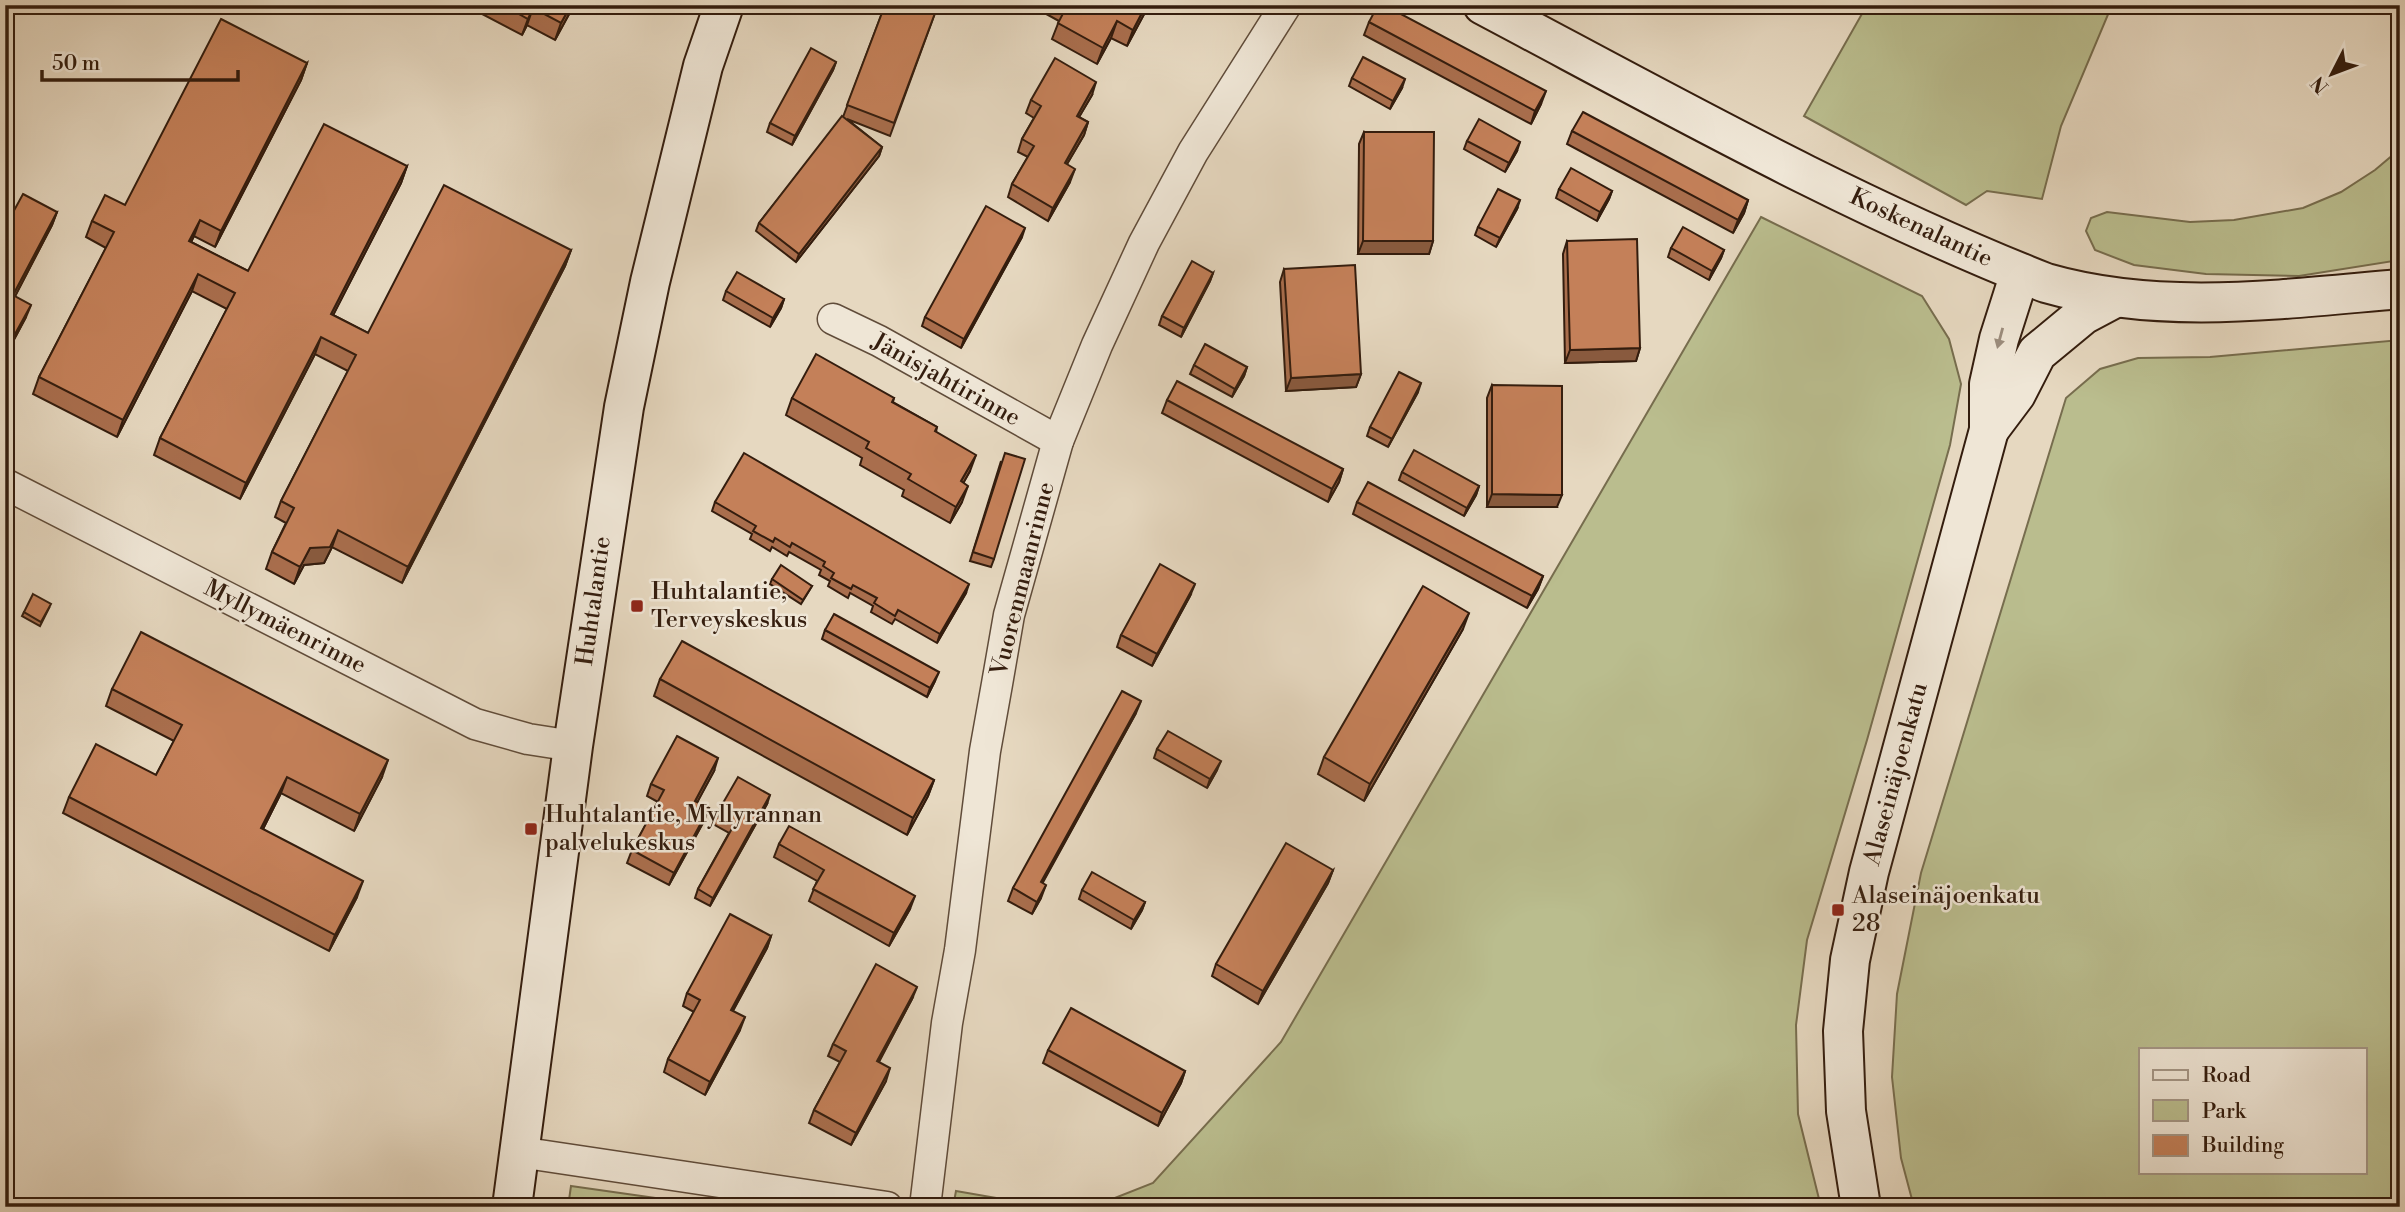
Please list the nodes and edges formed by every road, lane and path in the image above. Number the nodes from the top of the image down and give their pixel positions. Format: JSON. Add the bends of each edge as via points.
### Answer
{"nodes":[{"id":1,"x":723,"y":5,"type":"edge"},
{"id":2,"x":1286,"y":5,"type":"edge"},
{"id":3,"x":1483,"y":5,"type":"edge"},
{"id":4,"x":2033,"y":278,"type":"junction"},
{"id":5,"x":2400,"y":289,"type":"edge"},
{"id":6,"x":2115,"y":298,"type":"junction"},
{"id":7,"x":833,"y":319,"type":"dead end"},
{"id":8,"x":2037,"y":353,"type":"junction"},
{"id":9,"x":1989,"y":430,"type":"junction"},
{"id":10,"x":1058,"y":441,"type":"junction"},
{"id":11,"x":5,"y":484,"type":"edge"},
{"id":12,"x":573,"y":746,"type":"junction"},
{"id":13,"x":519,"y":1152,"type":"junction"},
{"id":14,"x":512,"y":1207,"type":"edge"},
{"id":15,"x":887,"y":1207,"type":"edge"},
{"id":16,"x":925,"y":1207,"type":"edge"},
{"id":17,"x":1861,"y":1207,"type":"edge"}],
"edges":[{"from":1,"to":12,"type":"street","name":"Huhtalantie","via":[[703,66],[624,407]]},
{"from":2,"to":10,"type":"street","name":"Vuorenmaanrinne","via":[[1193,152],[1144,243]]},
{"from":3,"to":4,"type":"street","name":"Koskenalantie","via":[[1893,218]]},
{"from":4,"to":6,"type":"street","name":"Koskenalantie"},
{"from":4,"to":8,"type":"street","name":"Alaseinäjoenkatu"},
{"from":4,"to":9,"type":"street","name":"Alaseinäjoenkatu","one_way":true,"via":[[1999,339],[1989,384]]},
{"from":5,"to":6,"type":"street","name":"Koskenalantie","via":[[2192,303]]},
{"from":6,"to":8,"type":"street","name":"Alaseinäjoenkatu","via":[[2083,316]]},
{"from":7,"to":10,"type":"street","name":"Jänisjahtirinne"},
{"from":8,"to":9,"type":"street","name":"Alaseinäjoenkatu","via":[[2016,394]]},
{"from":9,"to":17,"type":"street","name":"Alaseinäjoenkatu","via":[[1869,872],[1850,960],[1843,1031],[1846,1111]]},
{"from":10,"to":16,"type":"street","name":"Vuorenmaanrinne","via":[[1009,615],[985,751]]},
{"from":11,"to":12,"type":"street","name":"Myllymäenrinne","via":[[475,724]]},
{"from":12,"to":13,"type":"street","name":"Huhtalantie"},
{"from":13,"to":14,"type":"street","name":"Huhtalantie"},
{"from":13,"to":15,"type":"street"}]}
